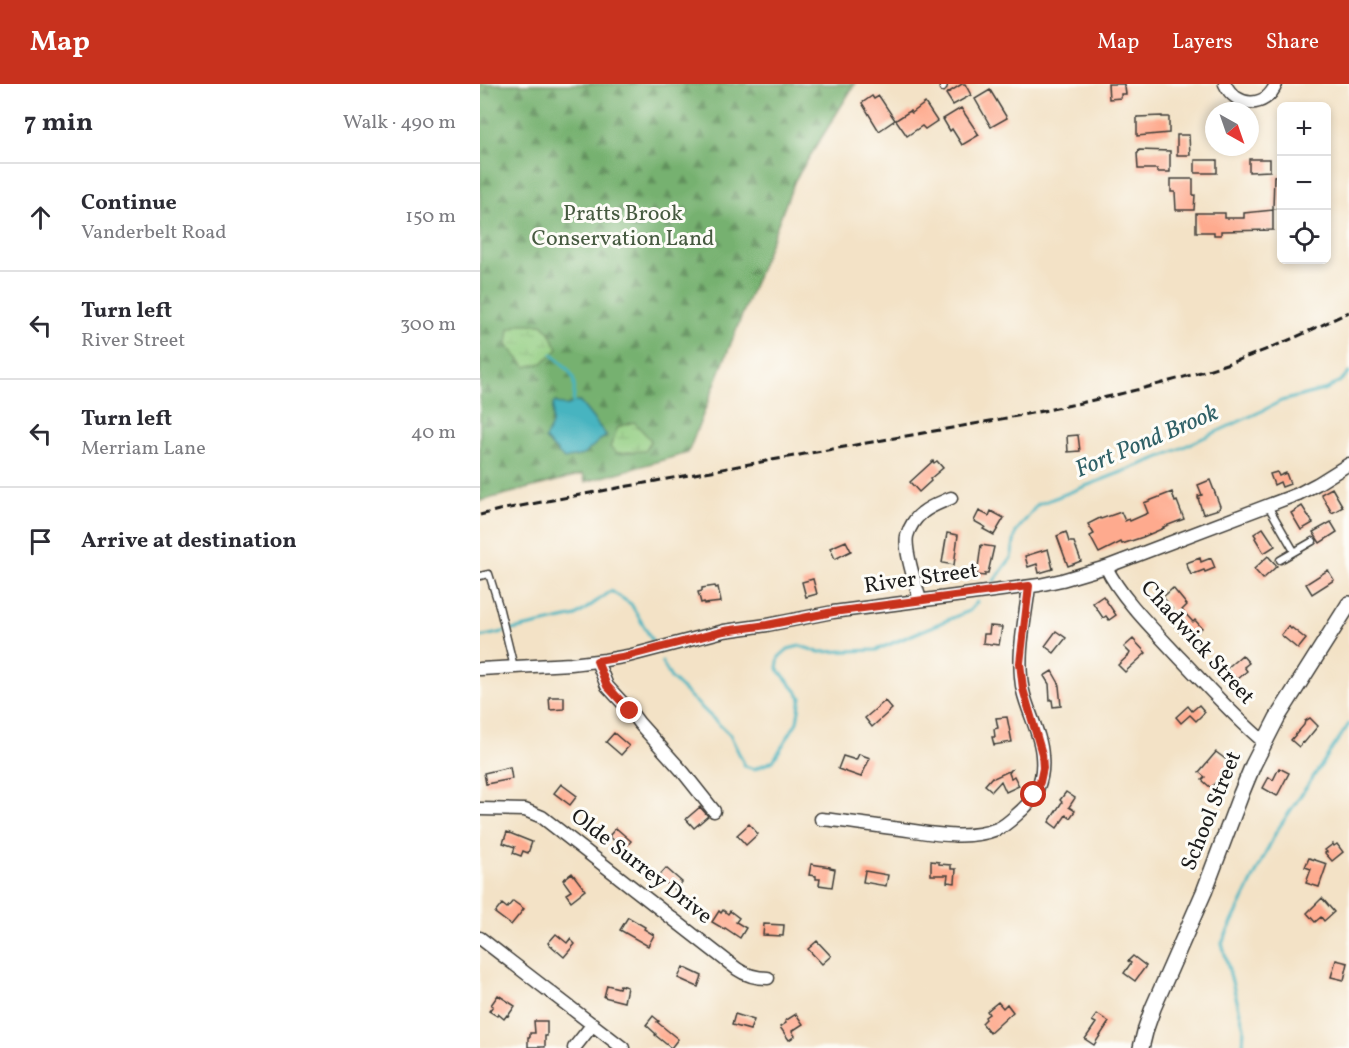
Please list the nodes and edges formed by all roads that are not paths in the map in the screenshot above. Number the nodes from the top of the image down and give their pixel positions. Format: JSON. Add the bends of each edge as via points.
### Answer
{"nodes":[{"id":1,"x":1225,"y":84,"type":"edge"},
{"id":2,"x":1276,"y":84,"type":"edge"},
{"id":3,"x":1349,"y":464,"type":"edge"},
{"id":4,"x":951,"y":498,"type":"dead end"},
{"id":5,"x":1268,"y":505,"type":"junction"},
{"id":6,"x":1313,"y":540,"type":"dead end"},
{"id":7,"x":1294,"y":552,"type":"junction"},
{"id":8,"x":1280,"y":560,"type":"dead end"},
{"id":9,"x":1106,"y":567,"type":"junction"},
{"id":10,"x":480,"y":576,"type":"edge"},
{"id":11,"x":1029,"y":586,"type":"junction"},
{"id":12,"x":920,"y":600,"type":"junction"},
{"id":13,"x":1349,"y":604,"type":"edge"},
{"id":14,"x":597,"y":661,"type":"junction"},
{"id":15,"x":515,"y":668,"type":"junction"},
{"id":16,"x":480,"y":669,"type":"edge"},
{"id":17,"x":1264,"y":742,"type":"junction"},
{"id":18,"x":480,"y":809,"type":"edge"},
{"id":19,"x":714,"y":812,"type":"dead end"},
{"id":20,"x":821,"y":819,"type":"dead end"},
{"id":21,"x":480,"y":938,"type":"edge"},
{"id":22,"x":768,"y":978,"type":"dead end"},
{"id":23,"x":593,"y":1024,"type":"junction"},
{"id":24,"x":574,"y":1048,"type":"edge"},
{"id":25,"x":623,"y":1048,"type":"edge"},
{"id":26,"x":1141,"y":1048,"type":"edge"}],
"edges":[{"from":1,"to":2,"type":"street","via":[[1235,98],[1251,103],[1266,98]]},
{"from":3,"to":5,"type":"street","name":"River Street","via":[[1311,488]]},
{"from":4,"to":12,"type":"street","via":[[923,512],[907,536]]},
{"from":5,"to":7,"type":"lane"},
{"from":5,"to":9,"type":"street","name":"River Street"},
{"from":6,"to":7,"type":"lane"},
{"from":7,"to":8,"type":"lane"},
{"from":9,"to":11,"type":"street","name":"River Street"},
{"from":9,"to":17,"type":"street","name":"Chadwick Street","via":[[1159,635]]},
{"from":10,"to":15,"type":"lane","via":[[489,574]]},
{"from":11,"to":12,"type":"street","name":"River Street"},
{"from":11,"to":20,"type":"street","via":[[1021,673],[1043,768],[1030,802],[1000,828],[966,835]]},
{"from":12,"to":14,"type":"street","name":"River Street","via":[[724,631]]},
{"from":13,"to":17,"type":"street","name":"School Street"},
{"from":14,"to":15,"type":"street","name":"River Street"},
{"from":14,"to":19,"type":"street","via":[[607,686]]},
{"from":15,"to":16,"type":"street","name":"River Street"},
{"from":17,"to":26,"type":"street","name":"School Street","via":[[1153,1008]]},
{"from":18,"to":22,"type":"street","name":"Olde Surrey Drive","via":[[525,810],[542,817],[737,969]]},
{"from":21,"to":23,"type":"street"},
{"from":23,"to":24,"type":"street"},
{"from":23,"to":25,"type":"street"}]}
